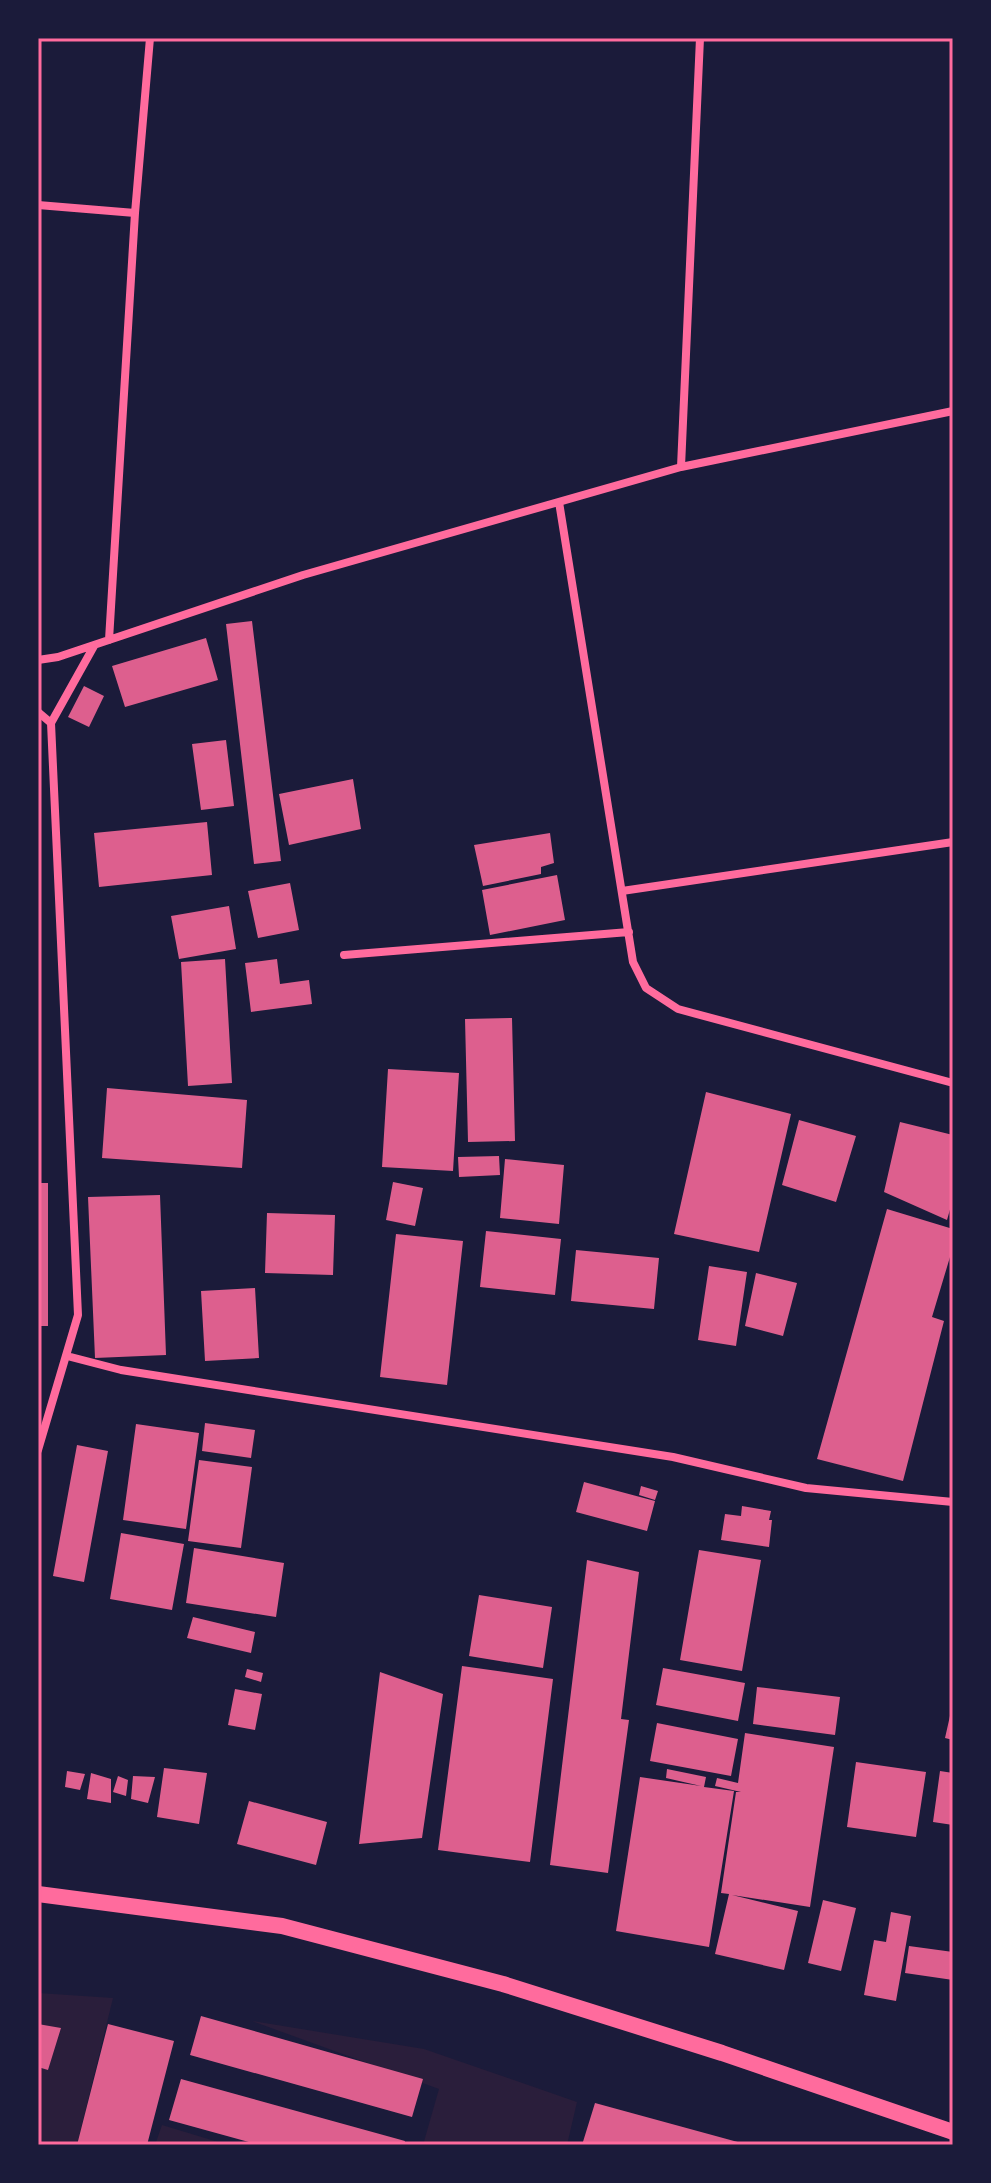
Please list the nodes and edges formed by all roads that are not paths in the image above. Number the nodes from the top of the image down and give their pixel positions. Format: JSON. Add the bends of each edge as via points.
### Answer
{"nodes":[{"id":1,"x":150,"y":38,"type":"edge"},
{"id":2,"x":700,"y":38,"type":"edge"},
{"id":3,"x":38,"y":205,"type":"edge"},
{"id":4,"x":135,"y":213,"type":"junction"},
{"id":5,"x":953,"y":411,"type":"edge"},
{"id":6,"x":681,"y":467,"type":"junction"},
{"id":7,"x":559,"y":502,"type":"junction"},
{"id":8,"x":109,"y":640,"type":"junction"},
{"id":9,"x":94,"y":645,"type":"junction"},
{"id":10,"x":38,"y":660,"type":"edge"},
{"id":11,"x":38,"y":712,"type":"edge"},
{"id":12,"x":51,"y":723,"type":"junction"},
{"id":13,"x":953,"y":842,"type":"edge"},
{"id":14,"x":622,"y":891,"type":"junction"},
{"id":15,"x":629,"y":932,"type":"junction"},
{"id":16,"x":344,"y":955,"type":"dead end"},
{"id":17,"x":953,"y":1083,"type":"edge"},
{"id":18,"x":67,"y":1356,"type":"junction"},
{"id":19,"x":38,"y":1450,"type":"edge"},
{"id":20,"x":953,"y":1502,"type":"edge"},
{"id":21,"x":38,"y":1894,"type":"edge"},
{"id":22,"x":953,"y":2132,"type":"edge"}],
"edges":[{"from":1,"to":4,"type":"street"},
{"from":2,"to":6,"type":"street"},
{"from":3,"to":4,"type":"street"},
{"from":4,"to":8,"type":"street"},
{"from":5,"to":6,"type":"street"},
{"from":6,"to":7,"type":"street"},
{"from":7,"to":8,"type":"street","via":[[303,575]]},
{"from":7,"to":14,"type":"street"},
{"from":8,"to":9,"type":"street"},
{"from":9,"to":10,"type":"street"},
{"from":9,"to":12,"type":"street"},
{"from":11,"to":12,"type":"street"},
{"from":12,"to":18,"type":"street","via":[[78,1315]]},
{"from":13,"to":14,"type":"street"},
{"from":14,"to":15,"type":"street"},
{"from":15,"to":16,"type":"street"},
{"from":15,"to":17,"type":"street","via":[[633,962],[646,988],[678,1009]]},
{"from":18,"to":19,"type":"street"},
{"from":18,"to":20,"type":"street","via":[[121,1370],[673,1457],[806,1488]]},
{"from":21,"to":22,"type":"main road","via":[[282,1926],[503,1984]]}]}
